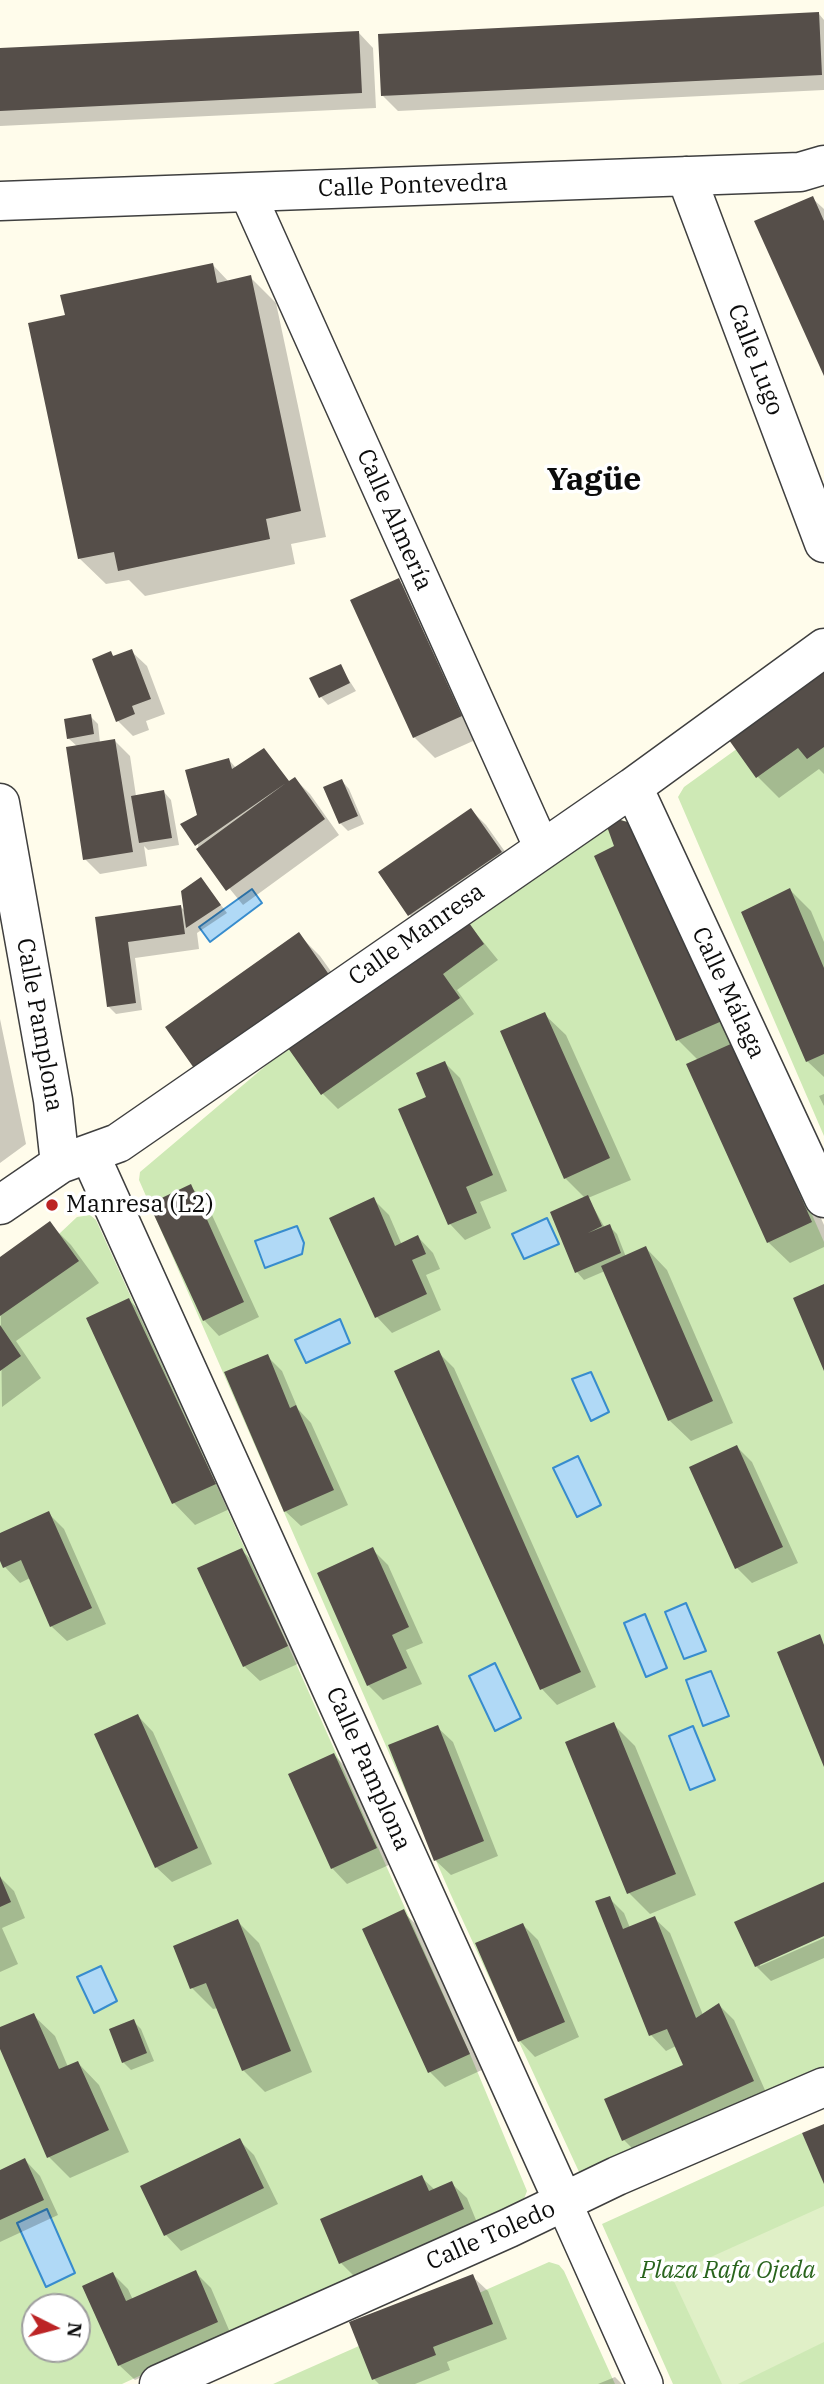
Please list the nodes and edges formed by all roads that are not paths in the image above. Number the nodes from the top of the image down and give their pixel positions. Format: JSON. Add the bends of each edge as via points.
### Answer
{"nodes":[{"id":1,"x":824,"y":164,"type":"edge"},
{"id":2,"x":686,"y":176,"type":"junction"},
{"id":3,"x":247,"y":192,"type":"junction"},
{"id":4,"x":0,"y":201,"type":"edge"},
{"id":5,"x":824,"y":543,"type":"edge"},
{"id":6,"x":824,"y":648,"type":"edge"},
{"id":7,"x":633,"y":787,"type":"junction"},
{"id":8,"x":0,"y":803,"type":"edge"},
{"id":9,"x":542,"y":848,"type":"junction"},
{"id":10,"x":75,"y":1160,"type":"junction"},
{"id":11,"x":824,"y":1198,"type":"edge"},
{"id":12,"x":0,"y":1205,"type":"edge"},
{"id":13,"x":824,"y":2087,"type":"edge"},
{"id":14,"x":564,"y":2203,"type":"junction"},
{"id":15,"x":159,"y":2384,"type":"edge"},
{"id":16,"x":645,"y":2384,"type":"edge"}],
"edges":[{"from":1,"to":2,"type":"street","name":"Calle Pontevedra","via":[[800,172]]},
{"from":2,"to":3,"type":"street","name":"Calle Pontevedra"},
{"from":2,"to":5,"type":"street","name":"Calle Lugo"},
{"from":3,"to":4,"type":"street","name":"Calle Pontevedra"},
{"from":3,"to":9,"type":"street","name":"Calle Almería"},
{"from":6,"to":7,"type":"street","name":"Calle Manresa"},
{"from":7,"to":9,"type":"street","name":"Calle Manresa"},
{"from":7,"to":11,"type":"street","name":"Calle Málaga"},
{"from":8,"to":10,"type":"street","name":"Calle Pamplona","via":[[53,1100]]},
{"from":9,"to":10,"type":"street","name":"Calle Manresa","via":[[118,1143]]},
{"from":10,"to":12,"type":"street","name":"Calle Manresa"},
{"from":10,"to":14,"type":"street","name":"Calle Pamplona"},
{"from":13,"to":14,"type":"street","name":"Calle Toledo"},
{"from":14,"to":15,"type":"street","name":"Calle Toledo"},
{"from":14,"to":16,"type":"street","name":"Calle Pamplona"}]}
